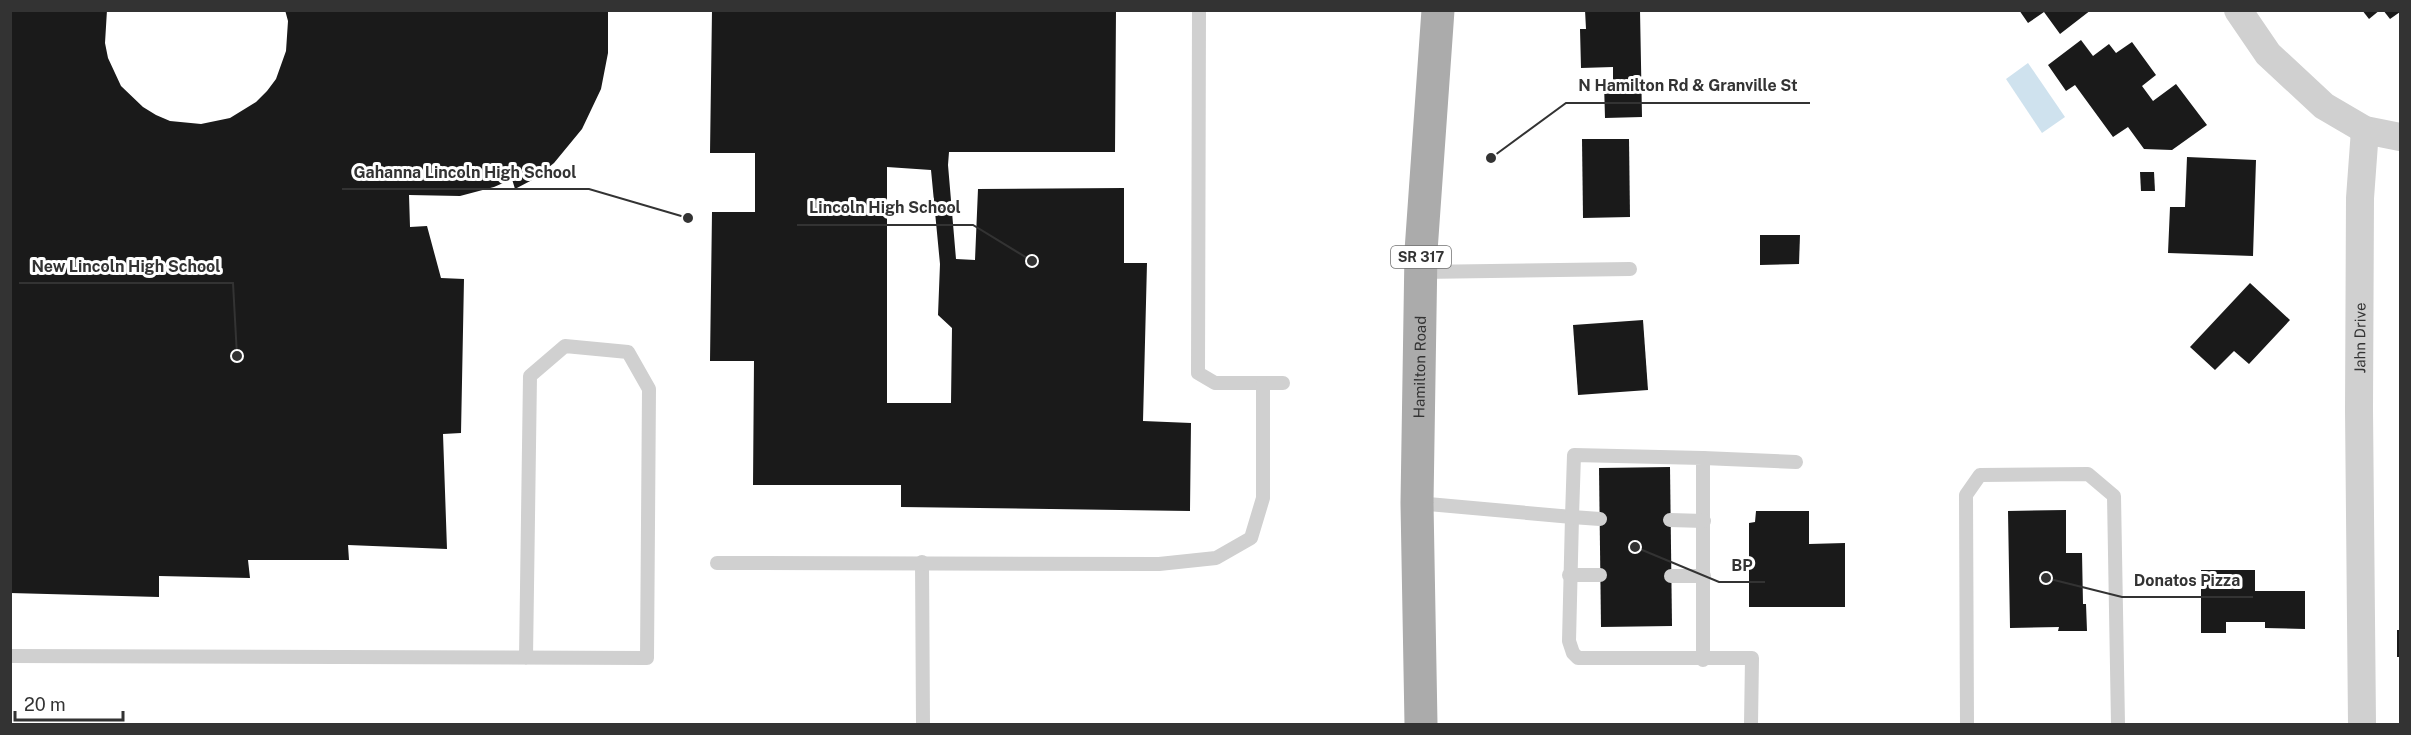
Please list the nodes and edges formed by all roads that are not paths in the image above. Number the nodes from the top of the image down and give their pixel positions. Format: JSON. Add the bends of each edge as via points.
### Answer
{"nodes":[{"id":1,"x":1199,"y":10,"type":"edge"},
{"id":2,"x":1438,"y":10,"type":"edge"},
{"id":3,"x":2238,"y":10,"type":"edge"},
{"id":4,"x":2365,"y":130,"type":"junction"},
{"id":5,"x":2400,"y":137,"type":"edge"},
{"id":6,"x":1630,"y":269,"type":"dead end"},
{"id":7,"x":1421,"y":272,"type":"junction"},
{"id":8,"x":1263,"y":383,"type":"junction"},
{"id":9,"x":1283,"y":383,"type":"dead end"},
{"id":10,"x":1703,"y":458,"type":"junction"},
{"id":11,"x":1796,"y":462,"type":"dead end"},
{"id":12,"x":1417,"y":503,"type":"junction"},
{"id":13,"x":1572,"y":517,"type":"junction"},
{"id":14,"x":1600,"y":519,"type":"dead end"},
{"id":15,"x":1670,"y":520,"type":"dead end"},
{"id":16,"x":1704,"y":521,"type":"junction"},
{"id":17,"x":922,"y":562,"type":"junction"},
{"id":18,"x":717,"y":563,"type":"dead end"},
{"id":19,"x":1569,"y":575,"type":"junction"},
{"id":20,"x":1600,"y":575,"type":"dead end"},
{"id":21,"x":1671,"y":576,"type":"dead end"},
{"id":22,"x":1704,"y":576,"type":"junction"},
{"id":23,"x":10,"y":656,"type":"edge"},
{"id":24,"x":526,"y":658,"type":"junction"},
{"id":25,"x":1703,"y":660,"type":"junction"},
{"id":26,"x":923,"y":724,"type":"edge"},
{"id":27,"x":1420,"y":724,"type":"edge"},
{"id":28,"x":1751,"y":724,"type":"edge"},
{"id":29,"x":1967,"y":724,"type":"edge"},
{"id":30,"x":2118,"y":724,"type":"edge"},
{"id":31,"x":2362,"y":724,"type":"edge"}],
"edges":[{"from":1,"to":8,"type":"lane","via":[[1198,373],[1215,383]]},
{"from":2,"to":7,"type":"main road","name":"Hamilton Road","number":"SR 317"},
{"from":3,"to":4,"type":"street","via":[[2268,54],[2324,106]]},
{"from":4,"to":5,"type":"street"},
{"from":4,"to":31,"type":"street","name":"Jahn Drive","via":[[2360,210]]},
{"from":6,"to":7,"type":"lane"},
{"from":7,"to":12,"type":"main road","name":"Hamilton Road","number":"SR 317"},
{"from":8,"to":9,"type":"lane"},
{"from":8,"to":17,"type":"lane","via":[[1263,498],[1251,538],[1216,558],[1159,564]]},
{"from":10,"to":11,"type":"lane"},
{"from":10,"to":13,"type":"lane","via":[[1574,455]]},
{"from":10,"to":16,"type":"lane"},
{"from":12,"to":13,"type":"lane"},
{"from":12,"to":27,"type":"main road","name":"Hamilton Road","number":"SR 317"},
{"from":13,"to":14,"type":"lane"},
{"from":13,"to":19,"type":"lane"},
{"from":15,"to":16,"type":"lane"},
{"from":16,"to":22,"type":"lane"},
{"from":17,"to":18,"type":"lane"},
{"from":17,"to":26,"type":"lane"},
{"from":19,"to":20,"type":"lane"},
{"from":19,"to":25,"type":"lane","via":[[1569,641],[1578,658]]},
{"from":21,"to":22,"type":"lane"},
{"from":22,"to":25,"type":"lane"},
{"from":23,"to":24,"type":"lane"},
{"from":24,"to":24,"type":"lane","via":[[530,376],[565,346],[628,352],[649,389],[647,658]]},
{"from":25,"to":28,"type":"lane","via":[[1752,658]]},
{"from":29,"to":30,"type":"lane","via":[[1966,495],[1980,475],[2088,474],[2114,496]]}]}
